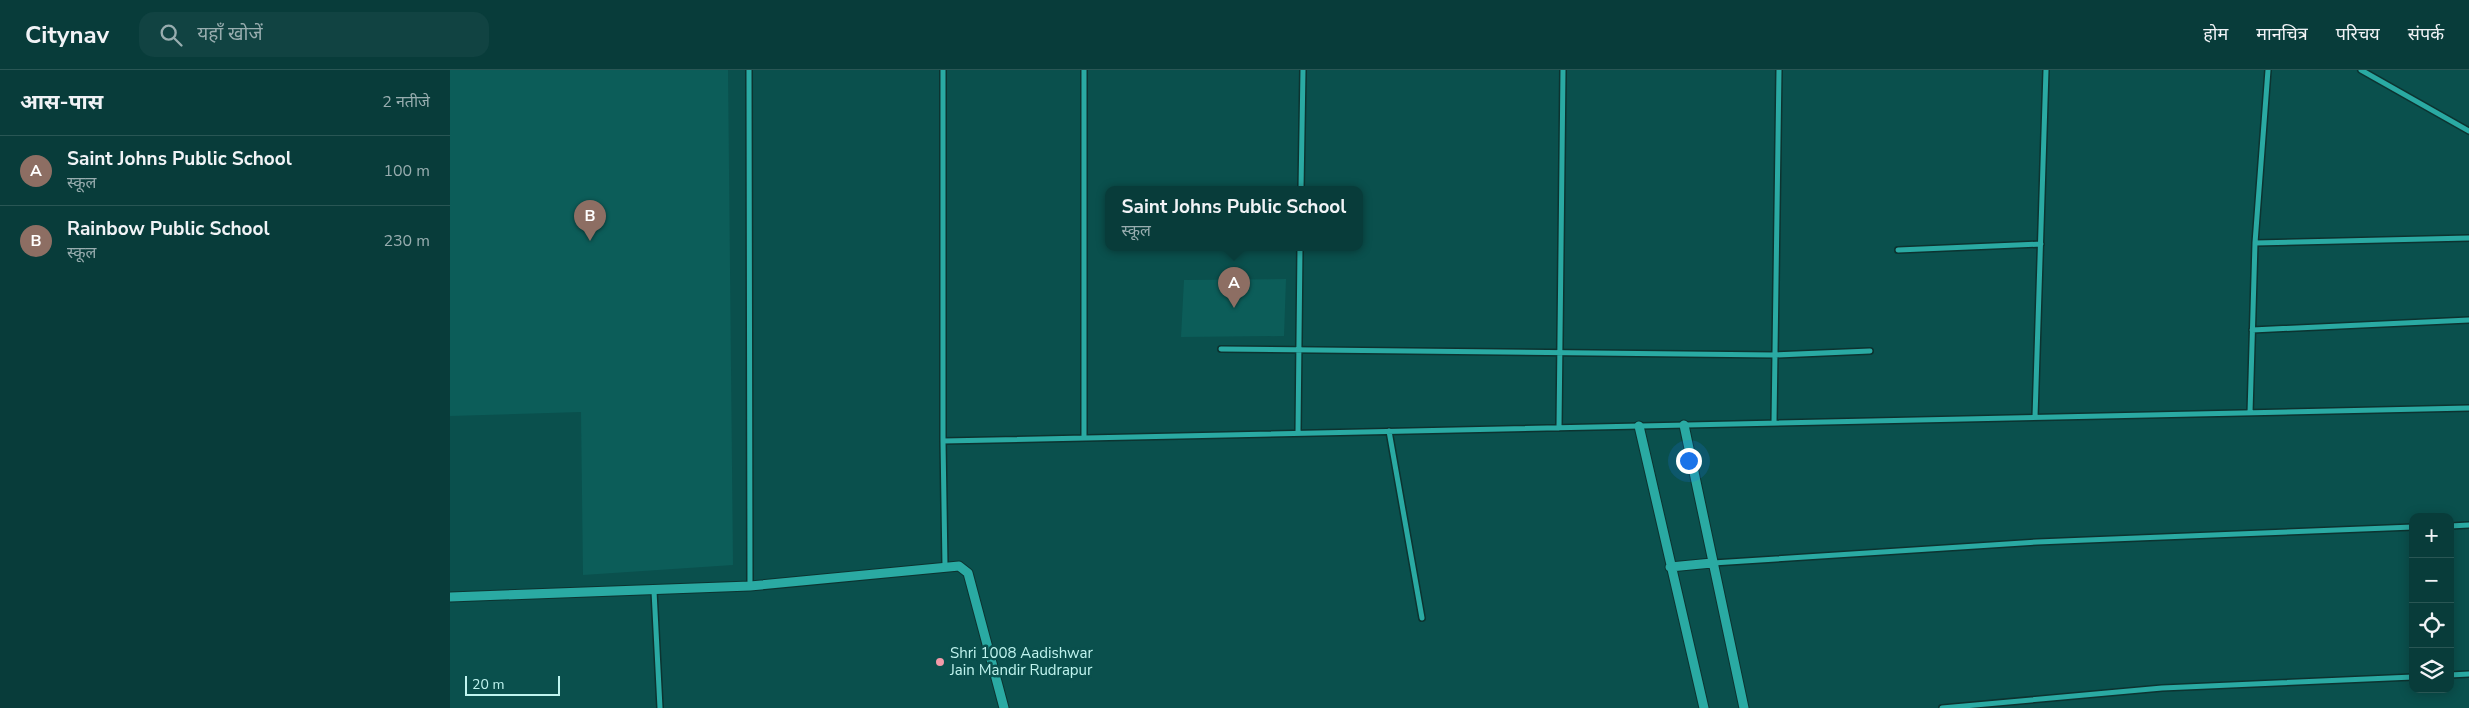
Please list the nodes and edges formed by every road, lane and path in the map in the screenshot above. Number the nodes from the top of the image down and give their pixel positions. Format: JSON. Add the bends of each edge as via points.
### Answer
{"nodes":[{"id":1,"x":749,"y":70,"type":"edge"},
{"id":2,"x":943,"y":70,"type":"edge"},
{"id":3,"x":1084,"y":70,"type":"edge"},
{"id":4,"x":1303,"y":70,"type":"edge"},
{"id":5,"x":1563,"y":70,"type":"edge"},
{"id":6,"x":1779,"y":70,"type":"edge"},
{"id":7,"x":2046,"y":70,"type":"edge"},
{"id":8,"x":2268,"y":70,"type":"edge"},
{"id":9,"x":2361,"y":70,"type":"edge"},
{"id":10,"x":2469,"y":131,"type":"edge"},
{"id":11,"x":1301,"y":186,"type":"edge"},
{"id":12,"x":2469,"y":238,"type":"edge"},
{"id":13,"x":2255,"y":243,"type":"junction"},
{"id":14,"x":2040,"y":244,"type":"junction"},
{"id":15,"x":1898,"y":250,"type":"dead end"},
{"id":16,"x":1300,"y":251,"type":"edge"},
{"id":17,"x":2469,"y":320,"type":"edge"},
{"id":18,"x":2252,"y":330,"type":"junction"},
{"id":19,"x":1299,"y":348,"type":"junction"},
{"id":20,"x":1221,"y":349,"type":"dead end"},
{"id":21,"x":1870,"y":351,"type":"dead end"},
{"id":22,"x":1560,"y":352,"type":"junction"},
{"id":23,"x":1775,"y":355,"type":"junction"},
{"id":24,"x":2469,"y":408,"type":"edge"},
{"id":25,"x":2250,"y":413,"type":"junction"},
{"id":26,"x":2035,"y":417,"type":"junction"},
{"id":27,"x":1774,"y":423,"type":"junction"},
{"id":28,"x":1684,"y":425,"type":"junction"},
{"id":29,"x":1639,"y":426,"type":"junction"},
{"id":30,"x":1559,"y":428,"type":"junction"},
{"id":31,"x":1389,"y":431,"type":"junction"},
{"id":32,"x":1298,"y":433,"type":"junction"},
{"id":33,"x":1084,"y":438,"type":"junction"},
{"id":34,"x":943,"y":441,"type":"junction"},
{"id":35,"x":2469,"y":525,"type":"edge"},
{"id":36,"x":2454,"y":526,"type":"edge"},
{"id":37,"x":2409,"y":527,"type":"edge"},
{"id":38,"x":1712,"y":563,"type":"junction"},
{"id":39,"x":945,"y":566,"type":"junction"},
{"id":40,"x":1670,"y":567,"type":"junction"},
{"id":41,"x":750,"y":586,"type":"junction"},
{"id":42,"x":654,"y":591,"type":"junction"},
{"id":43,"x":450,"y":597,"type":"edge"},
{"id":44,"x":1422,"y":618,"type":"dead end"},
{"id":45,"x":2469,"y":674,"type":"edge"},
{"id":46,"x":2454,"y":675,"type":"edge"},
{"id":47,"x":2409,"y":677,"type":"edge"},
{"id":48,"x":660,"y":708,"type":"edge"},
{"id":49,"x":1004,"y":708,"type":"edge"},
{"id":50,"x":1704,"y":708,"type":"edge"},
{"id":51,"x":1744,"y":708,"type":"edge"},
{"id":52,"x":1942,"y":708,"type":"edge"}],
"edges":[{"from":1,"to":41,"type":"street"},
{"from":2,"to":34,"type":"street"},
{"from":3,"to":33,"type":"street"},
{"from":4,"to":11,"type":"street"},
{"from":5,"to":22,"type":"street"},
{"from":6,"to":23,"type":"street"},
{"from":7,"to":14,"type":"street"},
{"from":8,"to":13,"type":"street"},
{"from":9,"to":10,"type":"street"},
{"from":12,"to":13,"type":"street"},
{"from":13,"to":18,"type":"street"},
{"from":14,"to":15,"type":"street"},
{"from":14,"to":26,"type":"street"},
{"from":16,"to":19,"type":"street"},
{"from":17,"to":18,"type":"street"},
{"from":18,"to":25,"type":"street"},
{"from":19,"to":20,"type":"street"},
{"from":19,"to":22,"type":"street"},
{"from":19,"to":32,"type":"street"},
{"from":21,"to":23,"type":"street"},
{"from":22,"to":23,"type":"street"},
{"from":22,"to":30,"type":"street"},
{"from":23,"to":27,"type":"street"},
{"from":24,"to":25,"type":"street"},
{"from":25,"to":26,"type":"street"},
{"from":26,"to":27,"type":"street"},
{"from":27,"to":28,"type":"street"},
{"from":28,"to":29,"type":"street"},
{"from":28,"to":38,"type":"street"},
{"from":29,"to":30,"type":"street"},
{"from":29,"to":40,"type":"street"},
{"from":30,"to":31,"type":"street"},
{"from":31,"to":32,"type":"street"},
{"from":31,"to":44,"type":"street"},
{"from":32,"to":33,"type":"street"},
{"from":33,"to":34,"type":"street"},
{"from":34,"to":39,"type":"street"},
{"from":35,"to":36,"type":"street"},
{"from":37,"to":38,"type":"street","via":[[2037,542]]},
{"from":38,"to":40,"type":"street"},
{"from":38,"to":51,"type":"street"},
{"from":39,"to":41,"type":"street"},
{"from":39,"to":49,"type":"street","via":[[958,566],[968,573]]},
{"from":40,"to":50,"type":"street"},
{"from":41,"to":42,"type":"street"},
{"from":42,"to":43,"type":"street"},
{"from":42,"to":48,"type":"street"},
{"from":45,"to":46,"type":"street"},
{"from":47,"to":52,"type":"street","via":[[2162,688]]}]}
